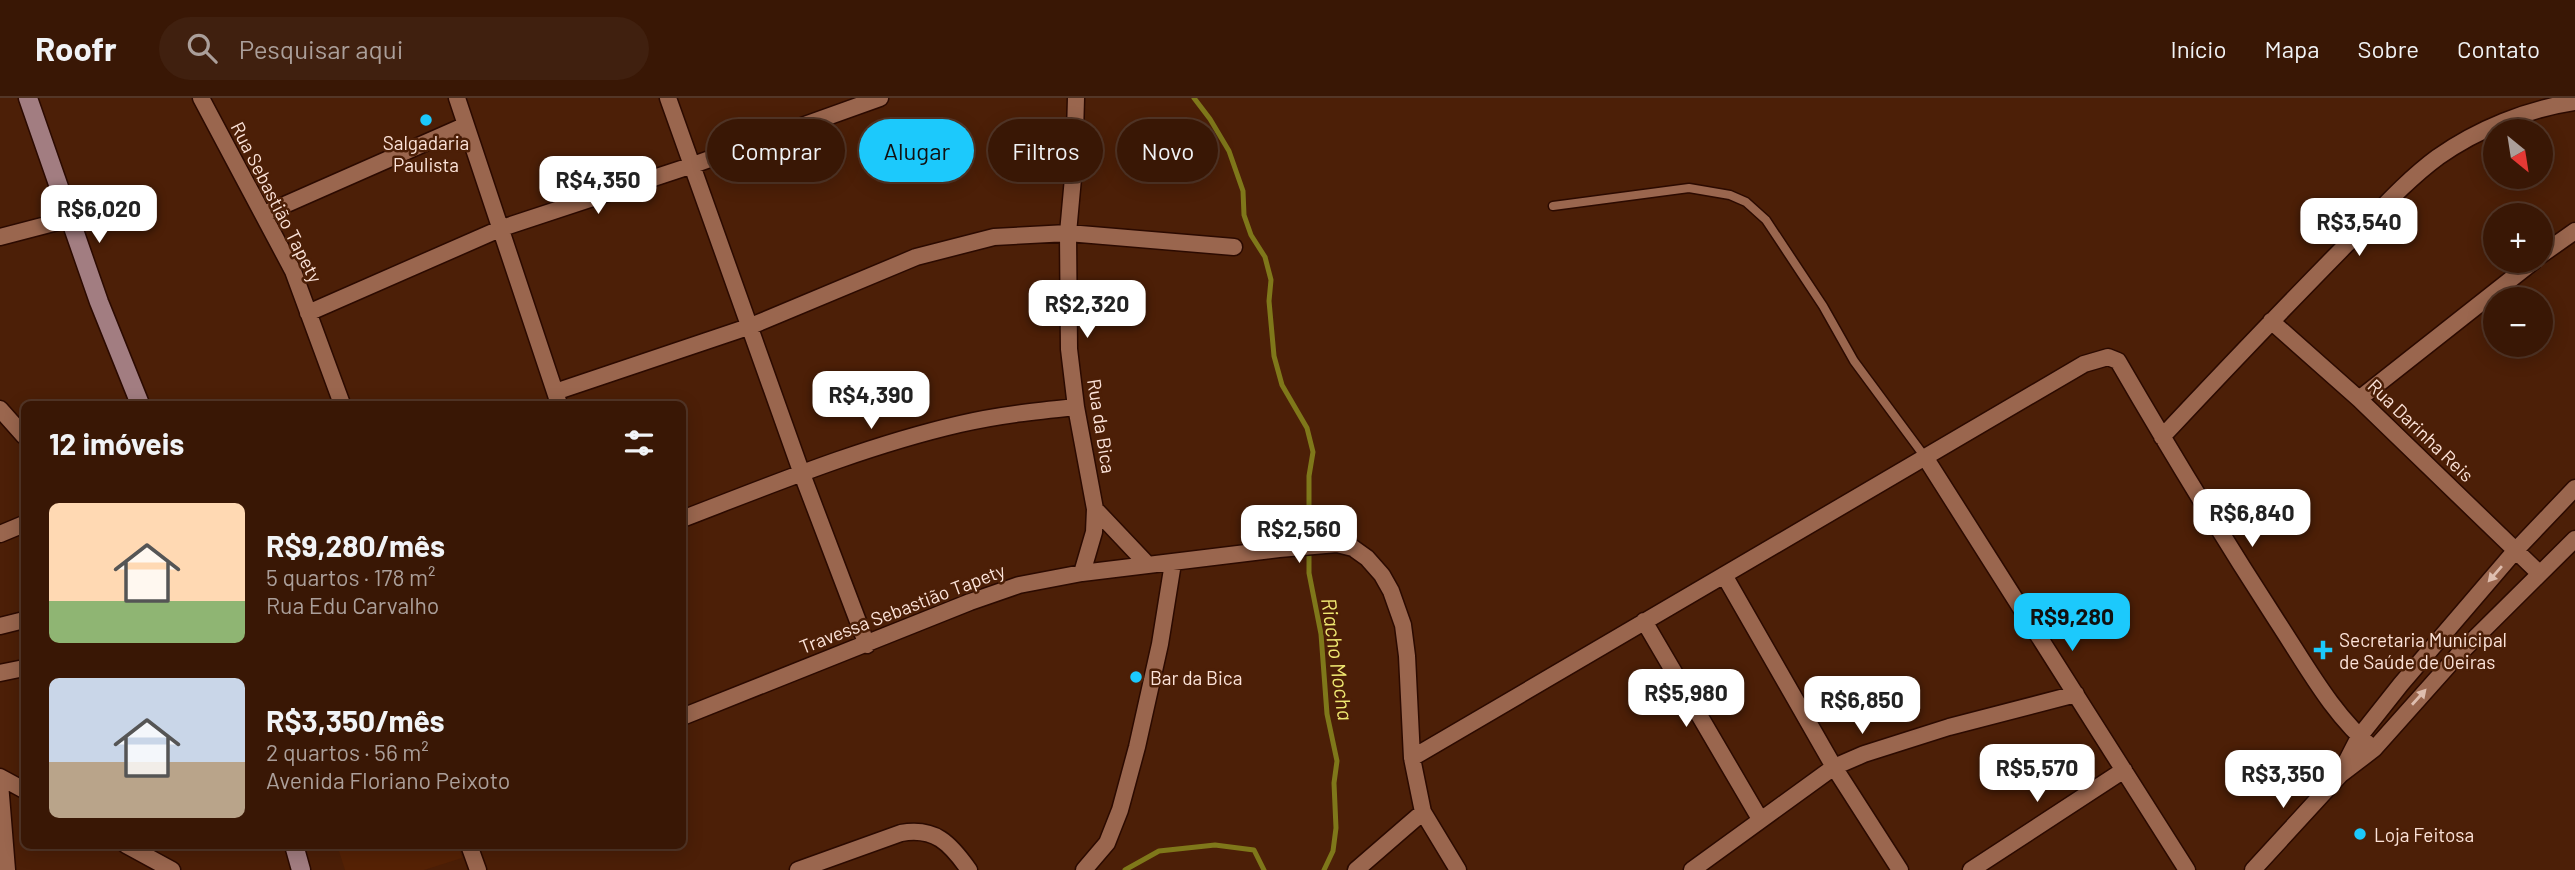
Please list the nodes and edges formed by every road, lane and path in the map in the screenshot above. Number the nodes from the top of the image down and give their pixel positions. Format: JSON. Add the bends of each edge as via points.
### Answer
{"nodes":[{"id":1,"x":28,"y":98,"type":"edge"},
{"id":2,"x":201,"y":98,"type":"edge"},
{"id":3,"x":457,"y":98,"type":"edge"},
{"id":4,"x":668,"y":98,"type":"edge"},
{"id":5,"x":880,"y":98,"type":"edge"},
{"id":6,"x":1076,"y":98,"type":"edge"},
{"id":7,"x":2575,"y":102,"type":"edge"},
{"id":8,"x":846,"y":104,"type":"edge"},
{"id":9,"x":466,"y":125,"type":"junction"},
{"id":10,"x":692,"y":166,"type":"junction"},
{"id":11,"x":1553,"y":206,"type":"dead end"},
{"id":12,"x":264,"y":214,"type":"junction"},
{"id":13,"x":69,"y":219,"type":"junction"},
{"id":14,"x":502,"y":228,"type":"junction"},
{"id":15,"x":2575,"y":231,"type":"edge"},
{"id":16,"x":1068,"y":233,"type":"junction"},
{"id":17,"x":0,"y":237,"type":"edge"},
{"id":18,"x":1234,"y":247,"type":"dead end"},
{"id":19,"x":2553,"y":247,"type":"edge"},
{"id":20,"x":2519,"y":273,"type":"edge"},
{"id":21,"x":308,"y":313,"type":"junction"},
{"id":22,"x":2271,"y":321,"type":"junction"},
{"id":23,"x":751,"y":326,"type":"junction"},
{"id":24,"x":557,"y":398,"type":"edge"},
{"id":25,"x":2359,"y":399,"type":"junction"},
{"id":26,"x":139,"y":401,"type":"edge"},
{"id":27,"x":341,"y":401,"type":"edge"},
{"id":28,"x":1076,"y":407,"type":"junction"},
{"id":29,"x":0,"y":409,"type":"edge"},
{"id":30,"x":21,"y":433,"type":"edge"},
{"id":31,"x":2162,"y":437,"type":"junction"},
{"id":32,"x":1925,"y":457,"type":"junction"},
{"id":33,"x":802,"y":474,"type":"junction"},
{"id":34,"x":2575,"y":488,"type":"edge"},
{"id":35,"x":1095,"y":509,"type":"junction"},
{"id":36,"x":686,"y":518,"type":"edge"},
{"id":37,"x":21,"y":525,"type":"edge"},
{"id":38,"x":0,"y":534,"type":"edge"},
{"id":39,"x":2575,"y":539,"type":"edge"},
{"id":40,"x":2515,"y":551,"type":"junction"},
{"id":41,"x":1172,"y":563,"type":"junction"},
{"id":42,"x":1148,"y":565,"type":"junction"},
{"id":43,"x":1082,"y":573,"type":"junction"},
{"id":44,"x":2539,"y":573,"type":"junction"},
{"id":45,"x":1724,"y":575,"type":"junction"},
{"id":46,"x":21,"y":621,"type":"edge"},
{"id":47,"x":1644,"y":621,"type":"junction"},
{"id":48,"x":0,"y":625,"type":"edge"},
{"id":49,"x":867,"y":645,"type":"junction"},
{"id":50,"x":21,"y":669,"type":"edge"},
{"id":51,"x":0,"y":673,"type":"edge"},
{"id":52,"x":2076,"y":694,"type":"junction"},
{"id":53,"x":686,"y":715,"type":"edge"},
{"id":54,"x":2359,"y":737,"type":"junction"},
{"id":55,"x":2374,"y":749,"type":"junction"},
{"id":56,"x":1412,"y":758,"type":"junction"},
{"id":57,"x":1834,"y":766,"type":"junction"},
{"id":58,"x":2124,"y":770,"type":"junction"},
{"id":59,"x":2340,"y":775,"type":"junction"},
{"id":60,"x":0,"y":777,"type":"edge"},
{"id":61,"x":0,"y":783,"type":"edge"},
{"id":62,"x":21,"y":788,"type":"edge"},
{"id":63,"x":1,"y":808,"type":"edge"},
{"id":64,"x":1423,"y":813,"type":"junction"},
{"id":65,"x":1760,"y":819,"type":"junction"},
{"id":66,"x":133,"y":849,"type":"edge"},
{"id":67,"x":295,"y":849,"type":"edge"},
{"id":68,"x":470,"y":849,"type":"edge"},
{"id":69,"x":297,"y":868,"type":"edge"},
{"id":70,"x":7,"y":870,"type":"edge"},
{"id":71,"x":172,"y":870,"type":"edge"},
{"id":72,"x":478,"y":870,"type":"edge"},
{"id":73,"x":798,"y":870,"type":"edge"},
{"id":74,"x":970,"y":870,"type":"edge"},
{"id":75,"x":1084,"y":870,"type":"edge"},
{"id":76,"x":1356,"y":870,"type":"edge"},
{"id":77,"x":1458,"y":870,"type":"edge"},
{"id":78,"x":1692,"y":870,"type":"edge"},
{"id":79,"x":1900,"y":870,"type":"edge"},
{"id":80,"x":1971,"y":870,"type":"edge"},
{"id":81,"x":2187,"y":870,"type":"edge"},
{"id":82,"x":2253,"y":870,"type":"edge"}],
"edges":[{"from":1,"to":13,"type":"main road"},
{"from":2,"to":12,"type":"street","name":"Rua Sebastião Tapety"},
{"from":3,"to":9,"type":"street"},
{"from":4,"to":10,"type":"street"},
{"from":5,"to":8,"type":"street"},
{"from":6,"to":16,"type":"street","name":"Rua da Bica"},
{"from":7,"to":22,"type":"street","via":[[2546,106],[2510,120],[2440,156]]},
{"from":8,"to":10,"type":"street"},
{"from":9,"to":12,"type":"street"},
{"from":9,"to":14,"type":"street"},
{"from":10,"to":14,"type":"street"},
{"from":10,"to":23,"type":"street"},
{"from":11,"to":32,"type":"lane","via":[[1689,188],[1746,202],[1766,220],[1854,361]]},
{"from":12,"to":21,"type":"street","name":"Rua Sebastião Tapety"},
{"from":13,"to":17,"type":"street"},
{"from":13,"to":26,"type":"main road"},
{"from":14,"to":21,"type":"street"},
{"from":14,"to":24,"type":"street"},
{"from":15,"to":19,"type":"street"},
{"from":16,"to":18,"type":"street"},
{"from":16,"to":23,"type":"street","via":[[994,237],[916,257]]},
{"from":16,"to":28,"type":"street","name":"Rua da Bica","via":[[1068,316]]},
{"from":20,"to":25,"type":"street"},
{"from":21,"to":27,"type":"street","name":"Rua Sebastião Tapety"},
{"from":22,"to":25,"type":"street","name":"Rua Darinha Reis"},
{"from":22,"to":31,"type":"street"},
{"from":23,"to":24,"type":"street"},
{"from":23,"to":33,"type":"street"},
{"from":25,"to":40,"type":"street","name":"Rua Darinha Reis"},
{"from":28,"to":33,"type":"street","via":[[960,424]]},
{"from":28,"to":35,"type":"street","name":"Rua da Bica"},
{"from":29,"to":30,"type":"street"},
{"from":31,"to":32,"type":"street","via":[[2118,361],[2108,357],[2084,364]]},
{"from":31,"to":54,"type":"street","via":[[2304,663]]},
{"from":32,"to":45,"type":"street"},
{"from":32,"to":52,"type":"street"},
{"from":33,"to":36,"type":"street"},
{"from":33,"to":49,"type":"street"},
{"from":34,"to":40,"type":"street"},
{"from":35,"to":42,"type":"street"},
{"from":35,"to":43,"type":"street","name":"Rua da Bica","via":[[1094,532]]},
{"from":37,"to":38,"type":"street"},
{"from":39,"to":44,"type":"street"},
{"from":40,"to":44,"type":"street","name":"Rua Darinha Reis"},
{"from":40,"to":54,"type":"street","one_way":true},
{"from":41,"to":42,"type":"street","name":"Travessa Sebastião Tapety"},
{"from":41,"to":56,"type":"street","name":"Travessa Sebastião Tapety","via":[[1338,544],[1367,558],[1391,591],[1403,625]]},
{"from":41,"to":75,"type":"street","via":[[1160,644],[1120,810],[1107,843]]},
{"from":42,"to":43,"type":"street","name":"Travessa Sebastião Tapety"},
{"from":43,"to":49,"type":"street","name":"Travessa Sebastião Tapety","via":[[1019,585]]},
{"from":55,"to":44,"type":"street","one_way":true},
{"from":45,"to":47,"type":"street"},
{"from":45,"to":57,"type":"street"},
{"from":46,"to":48,"type":"street"},
{"from":47,"to":56,"type":"street"},
{"from":47,"to":65,"type":"street"},
{"from":49,"to":53,"type":"street","name":"Travessa Sebastião Tapety"},
{"from":50,"to":51,"type":"street"},
{"from":52,"to":57,"type":"street","via":[[1949,727]]},
{"from":52,"to":58,"type":"street"},
{"from":54,"to":55,"type":"street"},
{"from":54,"to":59,"type":"street"},
{"from":55,"to":59,"type":"street"},
{"from":56,"to":64,"type":"street"},
{"from":57,"to":65,"type":"street"},
{"from":57,"to":79,"type":"street"},
{"from":58,"to":80,"type":"street"},
{"from":58,"to":81,"type":"street"},
{"from":59,"to":82,"type":"street"},
{"from":60,"to":62,"type":"street"},
{"from":61,"to":63,"type":"street"},
{"from":63,"to":70,"type":"street"},
{"from":64,"to":76,"type":"street"},
{"from":64,"to":77,"type":"street"},
{"from":65,"to":78,"type":"street"},
{"from":66,"to":71,"type":"street"},
{"from":67,"to":69,"type":"main road"},
{"from":68,"to":72,"type":"street"},
{"from":73,"to":74,"type":"street","via":[[917,830],[934,834],[950,846]]}]}
